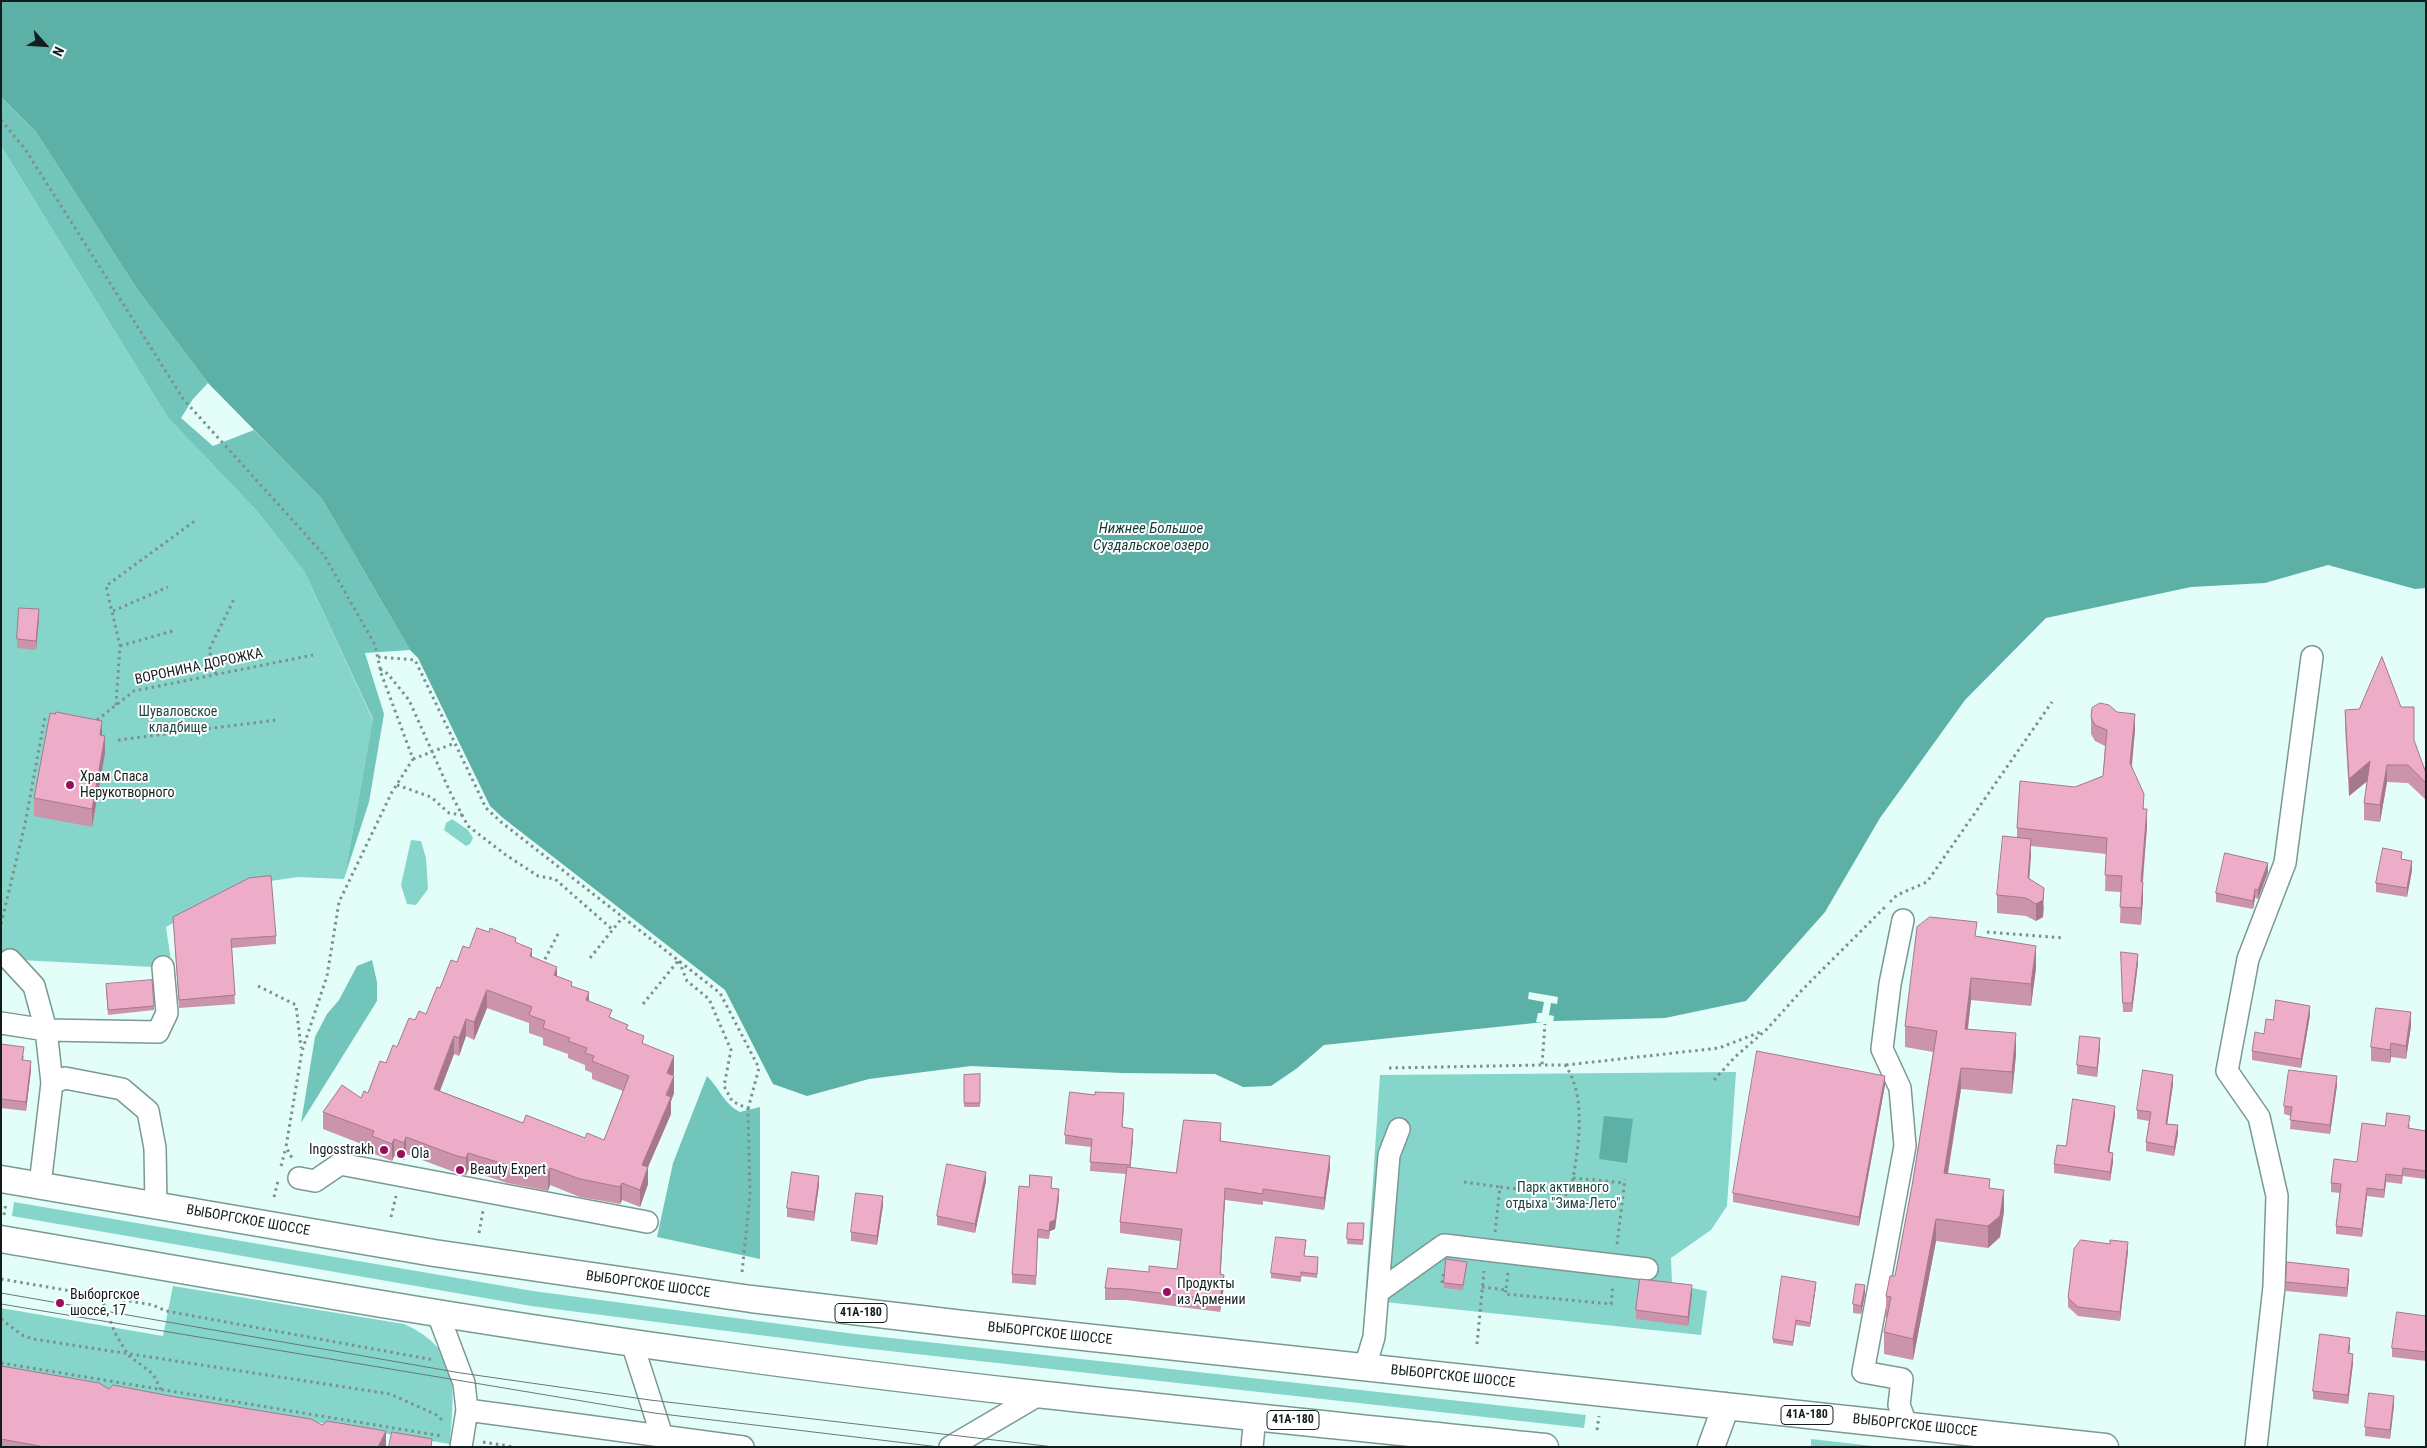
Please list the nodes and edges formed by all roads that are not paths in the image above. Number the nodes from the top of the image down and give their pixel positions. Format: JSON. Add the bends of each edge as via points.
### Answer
{"nodes":[{"id":1,"x":2312,"y":657,"type":"dead end"},
{"id":2,"x":1903,"y":920,"type":"dead end"},
{"id":3,"x":10,"y":960,"type":"dead end"},
{"id":4,"x":163,"y":967,"type":"dead end"},
{"id":5,"x":1,"y":1023,"type":"edge"},
{"id":6,"x":46,"y":1030,"type":"junction"},
{"id":7,"x":52,"y":1083,"type":"junction"},
{"id":8,"x":1399,"y":1129,"type":"dead end"},
{"id":9,"x":297,"y":1171,"type":"road end"},
{"id":10,"x":40,"y":1185,"type":"junction"},
{"id":11,"x":4,"y":1190,"type":"edge"},
{"id":12,"x":156,"y":1205,"type":"junction"},
{"id":13,"x":647,"y":1222,"type":"dead end"},
{"id":14,"x":3,"y":1227,"type":"edge"},
{"id":15,"x":1647,"y":1269,"type":"dead end"},
{"id":16,"x":1378,"y":1292,"type":"junction"},
{"id":17,"x":438,"y":1314,"type":"junction"},
{"id":18,"x":632,"y":1343,"type":"junction"},
{"id":19,"x":1365,"y":1368,"type":"junction"},
{"id":20,"x":1042,"y":1393,"type":"junction"},
{"id":21,"x":1726,"y":1406,"type":"junction"},
{"id":22,"x":466,"y":1410,"type":"junction"},
{"id":23,"x":1255,"y":1416,"type":"junction"},
{"id":24,"x":1907,"y":1426,"type":"junction"},
{"id":25,"x":662,"y":1436,"type":"junction"},
{"id":26,"x":461,"y":1443,"type":"edge"},
{"id":27,"x":744,"y":1447,"type":"edge"},
{"id":28,"x":950,"y":1447,"type":"edge"},
{"id":29,"x":1252,"y":1447,"type":"edge"},
{"id":30,"x":1545,"y":1447,"type":"edge"},
{"id":31,"x":1711,"y":1447,"type":"edge"},
{"id":32,"x":1728,"y":1447,"type":"edge"},
{"id":33,"x":2105,"y":1447,"type":"edge"},
{"id":34,"x":2256,"y":1447,"type":"edge"}],
"edges":[{"from":1,"to":34,"type":"street","via":[[2285,863],[2248,959],[2227,1071],[2259,1117],[2277,1196],[2274,1287]]},
{"from":2,"to":24,"type":"street","via":[[1890,984],[1882,1049],[1900,1088],[1905,1146],[1863,1372],[1902,1379],[1899,1405]]},
{"from":3,"to":6,"type":"street","via":[[34,986]]},
{"from":4,"to":6,"type":"street","via":[[168,1013],[158,1032]]},
{"from":5,"to":6,"type":"street"},
{"from":6,"to":7,"type":"street"},
{"from":7,"to":10,"type":"street"},
{"from":7,"to":12,"type":"street","via":[[65,1078],[122,1089],[148,1111],[155,1148]]},
{"from":8,"to":16,"type":"street","via":[[1389,1155]]},
{"from":9,"to":13,"type":"street","via":[[315,1181],[340,1164]]},
{"from":10,"to":11,"type":"main road","name":"ВЫБОРГСКОЕ ШОССЕ","number":"41А-180"},
{"from":10,"to":12,"type":"main road","name":"ВЫБОРГСКОЕ ШОССЕ","number":"41А-180"},
{"from":12,"to":19,"type":"main road","name":"ВЫБОРГСКОЕ ШОССЕ","number":"41А-180","via":[[434,1253],[722,1295]]},
{"from":14,"to":17,"type":"main road","number":"41А-180"},
{"from":15,"to":16,"type":"street","via":[[1444,1245]]},
{"from":16,"to":19,"type":"street","via":[[1374,1337]]},
{"from":17,"to":18,"type":"main road","number":"41А-180"},
{"from":17,"to":22,"type":"street","via":[[464,1383]]},
{"from":18,"to":20,"type":"main road","number":"41А-180","via":[[816,1368]]},
{"from":18,"to":25,"type":"street"},
{"from":19,"to":21,"type":"main road","name":"ВЫБОРГСКОЕ ШОССЕ","number":"41А-180"},
{"from":20,"to":23,"type":"main road","number":"41А-180"},
{"from":20,"to":28,"type":"street"},
{"from":21,"to":24,"type":"main road","name":"ВЫБОРГСКОЕ ШОССЕ","number":"41А-180"},
{"from":21,"to":31,"type":"main road"},
{"from":21,"to":32,"type":"main road"},
{"from":22,"to":25,"type":"street"},
{"from":22,"to":26,"type":"street"},
{"from":23,"to":29,"type":"street"},
{"from":23,"to":30,"type":"main road","number":"41А-180"},
{"from":24,"to":33,"type":"main road","name":"ВЫБОРГСКОЕ ШОССЕ","number":"41А-180"},
{"from":25,"to":27,"type":"street"}]}
